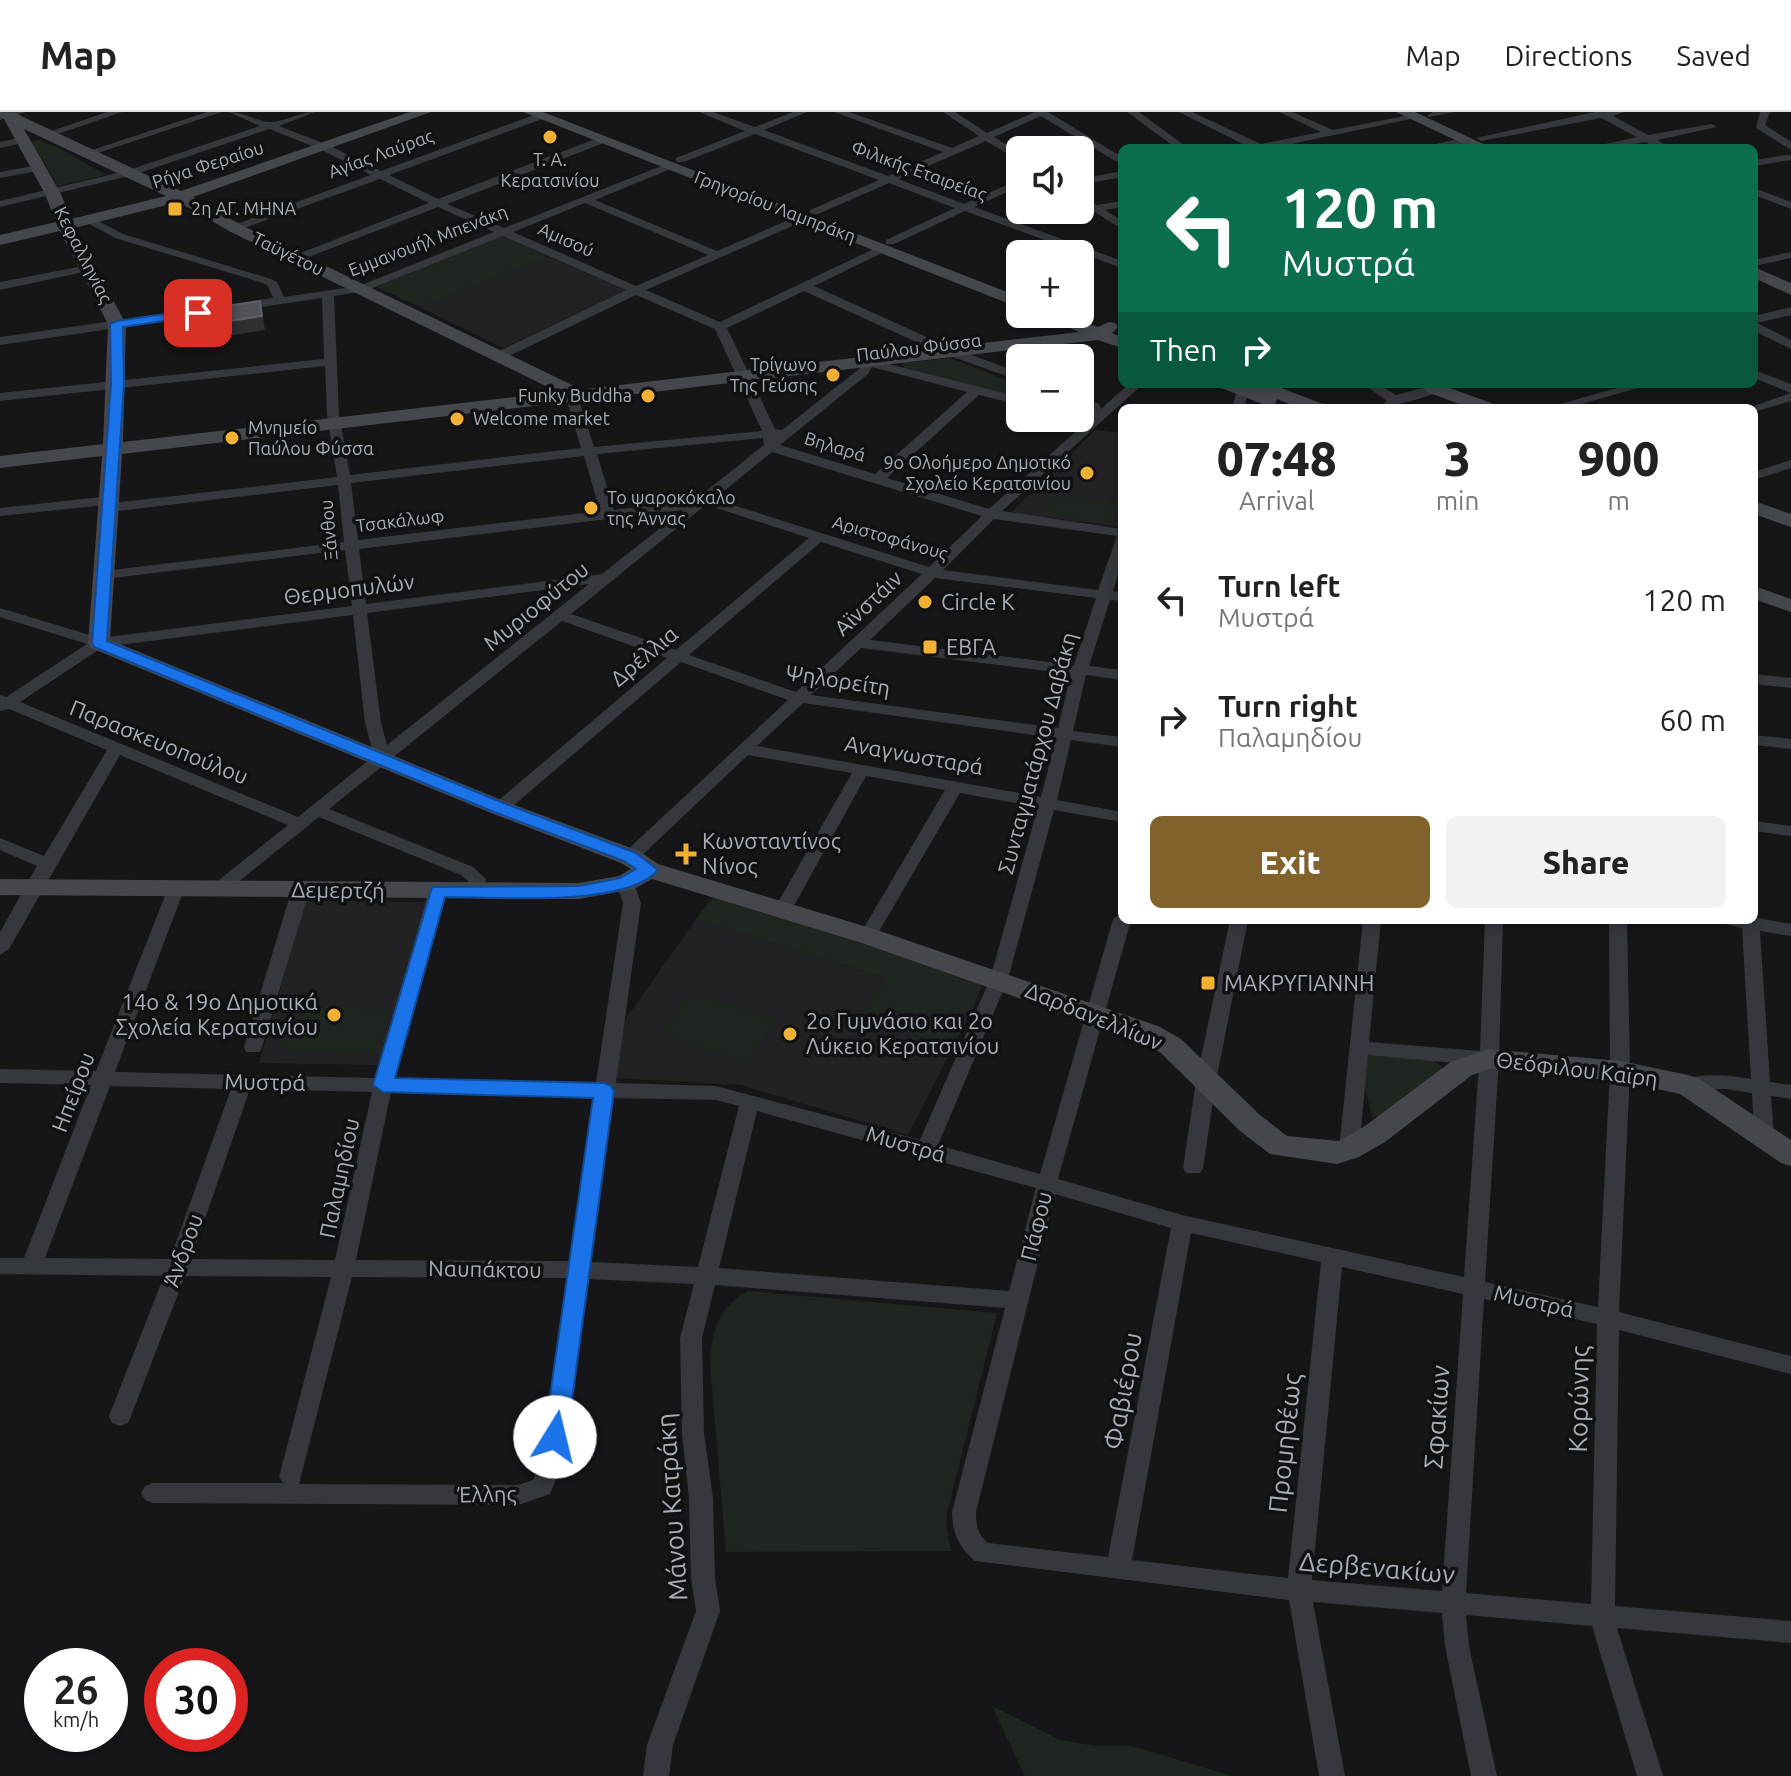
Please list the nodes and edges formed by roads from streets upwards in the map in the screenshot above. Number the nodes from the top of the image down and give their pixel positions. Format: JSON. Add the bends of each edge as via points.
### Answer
{"nodes":[{"id":1,"x":117,"y":112,"type":"edge"},
{"id":2,"x":217,"y":112,"type":"edge"},
{"id":3,"x":234,"y":112,"type":"edge"},
{"id":4,"x":310,"y":112,"type":"edge"},
{"id":5,"x":424,"y":112,"type":"edge"},
{"id":6,"x":704,"y":112,"type":"edge"},
{"id":7,"x":802,"y":112,"type":"edge"},
{"id":8,"x":839,"y":112,"type":"edge"},
{"id":9,"x":948,"y":112,"type":"edge"},
{"id":10,"x":1042,"y":112,"type":"edge"},
{"id":11,"x":1132,"y":112,"type":"edge"},
{"id":12,"x":1184,"y":112,"type":"edge"},
{"id":13,"x":1284,"y":112,"type":"edge"},
{"id":14,"x":1619,"y":112,"type":"edge"},
{"id":15,"x":1765,"y":112,"type":"edge"},
{"id":16,"x":542,"y":113,"type":"edge"},
{"id":17,"x":1600,"y":113,"type":"edge"},
{"id":18,"x":8,"y":114,"type":"edge"},
{"id":19,"x":1425,"y":114,"type":"edge"},
{"id":20,"x":267,"y":127,"type":"junction"},
{"id":21,"x":1712,"y":127,"type":"dead end"},
{"id":22,"x":754,"y":130,"type":"junction"},
{"id":23,"x":1331,"y":133,"type":"junction"},
{"id":24,"x":48,"y":134,"type":"junction"},
{"id":25,"x":987,"y":137,"type":"junction"},
{"id":26,"x":1645,"y":138,"type":"junction"},
{"id":27,"x":23,"y":140,"type":"junction"},
{"id":28,"x":602,"y":140,"type":"junction"},
{"id":29,"x":1477,"y":142,"type":"edge"},
{"id":30,"x":1177,"y":144,"type":"edge"},
{"id":31,"x":1251,"y":144,"type":"edge"},
{"id":32,"x":1278,"y":144,"type":"edge"},
{"id":33,"x":1613,"y":144,"type":"edge"},
{"id":34,"x":1657,"y":144,"type":"edge"},
{"id":35,"x":0,"y":145,"type":"edge"},
{"id":36,"x":324,"y":147,"type":"junction"},
{"id":37,"x":1006,"y":149,"type":"edge"},
{"id":38,"x":953,"y":152,"type":"junction"},
{"id":39,"x":1789,"y":152,"type":"edge"},
{"id":40,"x":88,"y":153,"type":"junction"},
{"id":41,"x":1118,"y":160,"type":"edge"},
{"id":42,"x":1758,"y":162,"type":"edge"},
{"id":43,"x":674,"y":163,"type":"junction"},
{"id":44,"x":39,"y":168,"type":"junction"},
{"id":45,"x":129,"y":173,"type":"junction"},
{"id":46,"x":379,"y":173,"type":"junction"},
{"id":47,"x":0,"y":175,"type":"edge"},
{"id":48,"x":1118,"y":175,"type":"edge"},
{"id":49,"x":890,"y":179,"type":"junction"},
{"id":50,"x":1094,"y":179,"type":"edge"},
{"id":51,"x":1006,"y":189,"type":"edge"},
{"id":52,"x":1758,"y":193,"type":"edge"},
{"id":53,"x":53,"y":194,"type":"junction"},
{"id":54,"x":181,"y":197,"type":"junction"},
{"id":55,"x":584,"y":199,"type":"junction"},
{"id":56,"x":1791,"y":200,"type":"edge"},
{"id":57,"x":1777,"y":202,"type":"junction"},
{"id":58,"x":436,"y":203,"type":"junction"},
{"id":59,"x":0,"y":204,"type":"edge"},
{"id":60,"x":1758,"y":204,"type":"edge"},
{"id":61,"x":1118,"y":205,"type":"edge"},
{"id":62,"x":1791,"y":206,"type":"edge"},
{"id":63,"x":965,"y":208,"type":"junction"},
{"id":64,"x":1096,"y":208,"type":"joint"},
{"id":65,"x":808,"y":215,"type":"junction"},
{"id":66,"x":92,"y":221,"type":"junction"},
{"id":67,"x":1118,"y":223,"type":"edge"},
{"id":68,"x":66,"y":227,"type":"junction"},
{"id":69,"x":235,"y":228,"type":"junction"},
{"id":70,"x":502,"y":231,"type":"junction"},
{"id":71,"x":0,"y":240,"type":"edge"},
{"id":72,"x":886,"y":245,"type":"junction"},
{"id":73,"x":718,"y":255,"type":"junction"},
{"id":74,"x":1791,"y":255,"type":"edge"},
{"id":75,"x":297,"y":258,"type":"junction"},
{"id":76,"x":1758,"y":262,"type":"edge"},
{"id":77,"x":1118,"y":264,"type":"edge"},
{"id":78,"x":89,"y":268,"type":"junction"},
{"id":79,"x":1758,"y":274,"type":"edge"},
{"id":80,"x":1758,"y":282,"type":"edge"},
{"id":81,"x":0,"y":286,"type":"edge"},
{"id":82,"x":803,"y":286,"type":"junction"},
{"id":83,"x":1006,"y":287,"type":"edge"},
{"id":84,"x":361,"y":289,"type":"junction"},
{"id":85,"x":1791,"y":290,"type":"edge"},
{"id":86,"x":634,"y":291,"type":"junction"},
{"id":87,"x":328,"y":294,"type":"junction"},
{"id":88,"x":1006,"y":297,"type":"edge"},
{"id":89,"x":1791,"y":298,"type":"edge"},
{"id":90,"x":280,"y":301,"type":"junction"},
{"id":91,"x":1791,"y":311,"type":"edge"},
{"id":92,"x":1758,"y":322,"type":"edge"},
{"id":93,"x":117,"y":324,"type":"junction"},
{"id":94,"x":1758,"y":325,"type":"edge"},
{"id":95,"x":1102,"y":326,"type":"edge"},
{"id":96,"x":720,"y":327,"type":"junction"},
{"id":97,"x":1045,"y":328,"type":"edge"},
{"id":98,"x":1043,"y":334,"type":"junction"},
{"id":99,"x":1118,"y":340,"type":"edge"},
{"id":100,"x":0,"y":341,"type":"edge"},
{"id":101,"x":1791,"y":345,"type":"edge"},
{"id":102,"x":939,"y":351,"type":"junction"},
{"id":103,"x":499,"y":356,"type":"junction"},
{"id":104,"x":868,"y":358,"type":"junction"},
{"id":105,"x":330,"y":362,"type":"junction"},
{"id":106,"x":742,"y":372,"type":"junction"},
{"id":107,"x":1006,"y":373,"type":"edge"},
{"id":108,"x":1758,"y":376,"type":"edge"},
{"id":109,"x":117,"y":384,"type":"junction"},
{"id":110,"x":1132,"y":388,"type":"edge"},
{"id":111,"x":1373,"y":388,"type":"edge"},
{"id":112,"x":1433,"y":388,"type":"joint"},
{"id":113,"x":1630,"y":388,"type":"edge"},
{"id":114,"x":1791,"y":389,"type":"edge"},
{"id":115,"x":976,"y":391,"type":"junction"},
{"id":116,"x":1241,"y":392,"type":"edge"},
{"id":117,"x":569,"y":393,"type":"junction"},
{"id":118,"x":0,"y":397,"type":"edge"},
{"id":119,"x":1791,"y":397,"type":"edge"},
{"id":120,"x":1006,"y":398,"type":"edge"},
{"id":121,"x":1276,"y":404,"type":"edge"},
{"id":122,"x":1297,"y":404,"type":"edge"},
{"id":123,"x":1390,"y":404,"type":"edge"},
{"id":124,"x":1476,"y":404,"type":"edge"},
{"id":125,"x":1568,"y":404,"type":"edge"},
{"id":126,"x":1094,"y":407,"type":"edge"},
{"id":127,"x":1758,"y":407,"type":"edge"},
{"id":128,"x":1102,"y":413,"type":"junction"},
{"id":129,"x":1094,"y":414,"type":"edge"},
{"id":130,"x":1118,"y":415,"type":"edge"},
{"id":131,"x":334,"y":419,"type":"junction"},
{"id":132,"x":770,"y":439,"type":"junction"},
{"id":133,"x":114,"y":444,"type":"junction"},
{"id":134,"x":591,"y":451,"type":"junction"},
{"id":135,"x":0,"y":453,"type":"edge"},
{"id":136,"x":0,"y":462,"type":"edge"},
{"id":137,"x":1791,"y":464,"type":"edge"},
{"id":138,"x":1758,"y":475,"type":"edge"},
{"id":139,"x":878,"y":479,"type":"junction"},
{"id":140,"x":344,"y":481,"type":"junction"},
{"id":141,"x":700,"y":503,"type":"junction"},
{"id":142,"x":109,"y":504,"type":"junction"},
{"id":143,"x":1758,"y":509,"type":"edge"},
{"id":144,"x":0,"y":512,"type":"edge"},
{"id":145,"x":608,"y":513,"type":"junction"},
{"id":146,"x":991,"y":514,"type":"junction"},
{"id":147,"x":1791,"y":521,"type":"edge"},
{"id":148,"x":1118,"y":535,"type":"edge"},
{"id":149,"x":817,"y":538,"type":"junction"},
{"id":150,"x":350,"y":546,"type":"junction"},
{"id":151,"x":1118,"y":548,"type":"edge"},
{"id":152,"x":932,"y":573,"type":"junction"},
{"id":153,"x":104,"y":575,"type":"junction"},
{"id":154,"x":605,"y":578,"type":"junction"},
{"id":155,"x":1758,"y":582,"type":"edge"},
{"id":156,"x":1103,"y":594,"type":"junction"},
{"id":157,"x":1758,"y":594,"type":"edge"},
{"id":158,"x":1791,"y":594,"type":"edge"},
{"id":159,"x":1118,"y":596,"type":"edge"},
{"id":160,"x":1791,"y":606,"type":"edge"},
{"id":161,"x":357,"y":611,"type":"junction"},
{"id":162,"x":0,"y":612,"type":"edge"},
{"id":163,"x":559,"y":615,"type":"junction"},
{"id":164,"x":99,"y":643,"type":"junction"},
{"id":165,"x":857,"y":643,"type":"junction"},
{"id":166,"x":676,"y":657,"type":"junction"},
{"id":167,"x":1080,"y":670,"type":"junction"},
{"id":168,"x":1118,"y":675,"type":"edge"},
{"id":169,"x":1758,"y":679,"type":"edge"},
{"id":170,"x":1791,"y":683,"type":"edge"},
{"id":171,"x":799,"y":698,"type":"junction"},
{"id":172,"x":3,"y":704,"type":"edge"},
{"id":173,"x":1063,"y":734,"type":"junction"},
{"id":174,"x":1758,"y":740,"type":"edge"},
{"id":175,"x":1118,"y":741,"type":"edge"},
{"id":176,"x":1791,"y":744,"type":"edge"},
{"id":177,"x":116,"y":749,"type":"junction"},
{"id":178,"x":745,"y":749,"type":"junction"},
{"id":179,"x":383,"y":760,"type":"junction"},
{"id":180,"x":861,"y":771,"type":"junction"},
{"id":181,"x":955,"y":787,"type":"junction"},
{"id":182,"x":1048,"y":803,"type":"junction"},
{"id":183,"x":500,"y":808,"type":"junction"},
{"id":184,"x":318,"y":811,"type":"junction"},
{"id":185,"x":1118,"y":816,"type":"edge"},
{"id":186,"x":301,"y":824,"type":"junction"},
{"id":187,"x":1758,"y":827,"type":"edge"},
{"id":188,"x":1791,"y":831,"type":"edge"},
{"id":189,"x":0,"y":843,"type":"edge"},
{"id":190,"x":639,"y":863,"type":"junction"},
{"id":191,"x":47,"y":864,"type":"junction"},
{"id":192,"x":625,"y":883,"type":"junction"},
{"id":193,"x":0,"y":887,"type":"edge"},
{"id":194,"x":176,"y":887,"type":"junction"},
{"id":195,"x":221,"y":887,"type":"junction"},
{"id":196,"x":33,"y":888,"type":"junction"},
{"id":197,"x":301,"y":889,"type":"junction"},
{"id":198,"x":438,"y":891,"type":"junction"},
{"id":199,"x":476,"y":892,"type":"junction"},
{"id":200,"x":782,"y":911,"type":"junction"},
{"id":201,"x":1120,"y":924,"type":"edge"},
{"id":202,"x":1238,"y":924,"type":"edge"},
{"id":203,"x":1372,"y":924,"type":"edge"},
{"id":204,"x":1494,"y":924,"type":"edge"},
{"id":205,"x":1618,"y":924,"type":"edge"},
{"id":206,"x":1744,"y":924,"type":"edge"},
{"id":207,"x":1758,"y":924,"type":"edge"},
{"id":208,"x":1791,"y":930,"type":"edge"},
{"id":209,"x":868,"y":936,"type":"junction"},
{"id":210,"x":0,"y":948,"type":"edge"},
{"id":211,"x":999,"y":979,"type":"junction"},
{"id":212,"x":1093,"y":1013,"type":"junction"},
{"id":213,"x":253,"y":1047,"type":"dead end"},
{"id":214,"x":1362,"y":1048,"type":"junction"},
{"id":215,"x":1489,"y":1059,"type":"junction"},
{"id":216,"x":1620,"y":1071,"type":"junction"},
{"id":217,"x":0,"y":1076,"type":"edge"},
{"id":218,"x":103,"y":1081,"type":"junction"},
{"id":219,"x":243,"y":1081,"type":"junction"},
{"id":220,"x":1206,"y":1081,"type":"junction"},
{"id":221,"x":383,"y":1085,"type":"junction"},
{"id":222,"x":1688,"y":1085,"type":"junction"},
{"id":223,"x":1761,"y":1087,"type":"junction"},
{"id":224,"x":604,"y":1091,"type":"junction"},
{"id":225,"x":1791,"y":1092,"type":"edge"},
{"id":226,"x":750,"y":1101,"type":"junction"},
{"id":227,"x":1764,"y":1134,"type":"junction"},
{"id":228,"x":926,"y":1149,"type":"junction"},
{"id":229,"x":1349,"y":1149,"type":"junction"},
{"id":230,"x":1791,"y":1155,"type":"edge"},
{"id":231,"x":1193,"y":1168,"type":"dead end"},
{"id":232,"x":1047,"y":1184,"type":"junction"},
{"id":233,"x":1182,"y":1223,"type":"junction"},
{"id":234,"x":1332,"y":1257,"type":"junction"},
{"id":235,"x":0,"y":1266,"type":"edge"},
{"id":236,"x":344,"y":1267,"type":"junction"},
{"id":237,"x":31,"y":1268,"type":"junction"},
{"id":238,"x":177,"y":1269,"type":"junction"},
{"id":239,"x":581,"y":1270,"type":"junction"},
{"id":240,"x":705,"y":1276,"type":"junction"},
{"id":241,"x":1474,"y":1287,"type":"junction"},
{"id":242,"x":1018,"y":1300,"type":"junction"},
{"id":243,"x":1608,"y":1318,"type":"junction"},
{"id":244,"x":1791,"y":1365,"type":"edge"},
{"id":245,"x":120,"y":1416,"type":"dead end"},
{"id":246,"x":291,"y":1477,"type":"dead end"},
{"id":247,"x":153,"y":1493,"type":"dead end"},
{"id":248,"x":967,"y":1536,"type":"joint"},
{"id":249,"x":1118,"y":1568,"type":"junction"},
{"id":250,"x":1299,"y":1590,"type":"junction"},
{"id":251,"x":1453,"y":1602,"type":"junction"},
{"id":252,"x":1603,"y":1614,"type":"junction"},
{"id":253,"x":1791,"y":1632,"type":"edge"},
{"id":254,"x":656,"y":1776,"type":"edge"},
{"id":255,"x":1332,"y":1776,"type":"edge"},
{"id":256,"x":1484,"y":1776,"type":"edge"},
{"id":257,"x":1650,"y":1776,"type":"edge"}],
"edges":[{"from":1,"to":24,"type":"street"},
{"from":2,"to":40,"type":"street"},
{"from":3,"to":20,"type":"street","name":"Αμισού"},
{"from":4,"to":20,"type":"street"},
{"from":5,"to":36,"type":"street","name":"Ρήγα Φεραίου"},
{"from":6,"to":22,"type":"street","name":"Φιλικής Εταιρείας"},
{"from":7,"to":22,"type":"street","name":"Εμμανουήλ Μπενάκη"},
{"from":8,"to":38,"type":"street"},
{"from":9,"to":25,"type":"street"},
{"from":10,"to":25,"type":"street"},
{"from":10,"to":41,"type":"street"},
{"from":11,"to":30,"type":"street"},
{"from":12,"to":31,"type":"street"},
{"from":13,"to":23,"type":"street"},
{"from":14,"to":17,"type":"street"},
{"from":15,"to":39,"type":"street","via":[[1760,126]]},
{"from":16,"to":28,"type":"street","name":"Γρηγορίου Λαμπράκη"},
{"from":16,"to":43,"type":"street","name":"Γρηγορίου Λαμπράκη"},
{"from":16,"to":46,"type":"street","name":"Αγίας Λαύρας"},
{"from":17,"to":26,"type":"street"},
{"from":17,"to":29,"type":"street"},
{"from":18,"to":24,"type":"street","name":"Ταϋγέτου"},
{"from":18,"to":27,"type":"street","name":"Κεφαλληνίας"},
{"from":19,"to":23,"type":"street"},
{"from":19,"to":29,"type":"street"},
{"from":20,"to":36,"type":"street","name":"Αμισού"},
{"from":20,"to":45,"type":"street"},
{"from":21,"to":26,"type":"street"},
{"from":22,"to":43,"type":"street","name":"Εμμανουήλ Μπενάκη"},
{"from":22,"to":49,"type":"street","name":"Φιλικής Εταιρείας"},
{"from":23,"to":32,"type":"street"},
{"from":24,"to":40,"type":"street","name":"Ταϋγέτου"},
{"from":25,"to":37,"type":"street"},
{"from":25,"to":38,"type":"street"},
{"from":26,"to":33,"type":"street"},
{"from":26,"to":34,"type":"street"},
{"from":27,"to":35,"type":"street"},
{"from":27,"to":44,"type":"street","name":"Κεφαλληνίας"},
{"from":28,"to":43,"type":"street","name":"Γρηγορίου Λαμπράκη"},
{"from":28,"to":58,"type":"street"},
{"from":36,"to":46,"type":"street","name":"Αμισού"},
{"from":36,"to":54,"type":"street","name":"Ρήγα Φεραίου"},
{"from":38,"to":49,"type":"street"},
{"from":39,"to":42,"type":"street"},
{"from":40,"to":45,"type":"street","name":"Ταϋγέτου"},
{"from":43,"to":55,"type":"street","name":"Εμμανουήλ Μπενάκη"},
{"from":43,"to":65,"type":"street","name":"Γρηγορίου Λαμπράκη"},
{"from":44,"to":47,"type":"street"},
{"from":44,"to":53,"type":"street","name":"Κεφαλληνίας"},
{"from":45,"to":53,"type":"street"},
{"from":45,"to":54,"type":"street","name":"Ταϋγέτου"},
{"from":46,"to":58,"type":"street","name":"Αμισού"},
{"from":46,"to":69,"type":"street","name":"Αγίας Λαύρας"},
{"from":48,"to":50,"type":"street"},
{"from":49,"to":63,"type":"street","name":"Φιλικής Εταιρείας"},
{"from":49,"to":65,"type":"street"},
{"from":51,"to":63,"type":"street"},
{"from":52,"to":57,"type":"street"},
{"from":53,"to":59,"type":"street"},
{"from":53,"to":68,"type":"street","name":"Κεφαλληνίας"},
{"from":54,"to":66,"type":"street","name":"Ρήγα Φεραίου"},
{"from":54,"to":69,"type":"street","name":"Ταϋγέτου"},
{"from":55,"to":70,"type":"street","name":"Εμμανουήλ Μπενάκη"},
{"from":55,"to":73,"type":"street"},
{"from":56,"to":57,"type":"street"},
{"from":57,"to":60,"type":"street"},
{"from":57,"to":62,"type":"street"},
{"from":58,"to":70,"type":"street","name":"Αμισού"},
{"from":58,"to":75,"type":"street"},
{"from":61,"to":64,"type":"street"},
{"from":63,"to":72,"type":"street"},
{"from":63,"to":77,"type":"street","name":"Φιλικής Εταιρείας"},
{"from":64,"to":67,"type":"street"},
{"from":65,"to":72,"type":"street","name":"Γρηγορίου Λαμπράκη"},
{"from":65,"to":73,"type":"street"},
{"from":66,"to":68,"type":"street","name":"Ρήγα Φεραίου"},
{"from":66,"to":90,"type":"street","via":[[119,236],[267,281]]},
{"from":68,"to":71,"type":"street","name":"Ρήγα Φεραίου"},
{"from":68,"to":78,"type":"street","name":"Κεφαλληνίας"},
{"from":69,"to":75,"type":"street","name":"Ταϋγέτου"},
{"from":70,"to":84,"type":"street","name":"Εμμανουήλ Μπενάκη"},
{"from":70,"to":86,"type":"street","name":"Αμισού"},
{"from":72,"to":82,"type":"street"},
{"from":72,"to":83,"type":"street","name":"Γρηγορίου Λαμπράκη"},
{"from":72,"to":88,"type":"street","name":"Γρηγορίου Λαμπράκη"},
{"from":73,"to":86,"type":"street"},
{"from":74,"to":76,"type":"street"},
{"from":75,"to":84,"type":"street","name":"Ταϋγέτου"},
{"from":78,"to":81,"type":"street"},
{"from":78,"to":93,"type":"street","name":"Κεφαλληνίας"},
{"from":79,"to":85,"type":"street"},
{"from":80,"to":89,"type":"street"},
{"from":82,"to":96,"type":"street"},
{"from":82,"to":102,"type":"street"},
{"from":84,"to":87,"type":"street","name":"Εμμανουήλ Μπενάκη"},
{"from":84,"to":103,"type":"street","name":"Ταϋγέτου"},
{"from":86,"to":96,"type":"street","name":"Αμισού"},
{"from":86,"to":103,"type":"street"},
{"from":87,"to":90,"type":"street","name":"Εμμανουήλ Μπενάκη"},
{"from":87,"to":105,"type":"street","name":"Ξάνθου"},
{"from":90,"to":93,"type":"street","name":"Εμμανουήλ Μπενάκη"},
{"from":91,"to":92,"type":"street"},
{"from":93,"to":100,"type":"street","name":"Εμμανουήλ Μπενάκη"},
{"from":93,"to":109,"type":"street","name":"Κεφαλληνίας"},
{"from":94,"to":101,"type":"street"},
{"from":95,"to":98,"type":"street","name":"Παύλου Φύσσα"},
{"from":95,"to":99,"type":"street"},
{"from":95,"to":102,"type":"street","name":"Παύλου Φύσσα"},
{"from":96,"to":106,"type":"street"},
{"from":97,"to":98,"type":"street"},
{"from":98,"to":102,"type":"street","name":"Παύλου Φύσσα"},
{"from":102,"to":104,"type":"street","name":"Παύλου Φύσσα"},
{"from":102,"to":107,"type":"street"},
{"from":103,"to":117,"type":"street","name":"Ταϋγέτου"},
{"from":104,"to":106,"type":"street","name":"Παύλου Φύσσα"},
{"from":104,"to":115,"type":"street","via":[[890,369]]},
{"from":104,"to":132,"type":"street","name":"Μυριοφύτου","via":[[864,371],[786,433]]},
{"from":105,"to":109,"type":"street"},
{"from":105,"to":131,"type":"street","name":"Ξάνθου"},
{"from":106,"to":117,"type":"street","name":"Παύλου Φύσσα"},
{"from":106,"to":132,"type":"street"},
{"from":108,"to":114,"type":"street"},
{"from":109,"to":118,"type":"street"},
{"from":109,"to":133,"type":"street","name":"Κεφαλληνίας"},
{"from":110,"to":128,"type":"street","name":"Αϊνστάιν"},
{"from":111,"to":123,"type":"street"},
{"from":112,"to":123,"type":"street"},
{"from":112,"to":124,"type":"street"},
{"from":113,"to":125,"type":"street"},
{"from":115,"to":120,"type":"street"},
{"from":115,"to":139,"type":"street"},
{"from":116,"to":121,"type":"street"},
{"from":116,"to":122,"type":"street"},
{"from":117,"to":131,"type":"street","name":"Παύλου Φύσσα"},
{"from":117,"to":134,"type":"street"},
{"from":119,"to":127,"type":"street"},
{"from":126,"to":128,"type":"street"},
{"from":128,"to":129,"type":"street"},
{"from":128,"to":130,"type":"street"},
{"from":128,"to":146,"type":"street","name":"Αϊνστάιν"},
{"from":131,"to":133,"type":"street","name":"Παύλου Φύσσα"},
{"from":131,"to":140,"type":"street","name":"Ξάνθου"},
{"from":132,"to":134,"type":"street"},
{"from":132,"to":139,"type":"street","name":"Βηλαρά"},
{"from":132,"to":141,"type":"street","name":"Μυριοφύτου"},
{"from":133,"to":135,"type":"street","name":"Παύλου Φύσσα"},
{"from":133,"to":136,"type":"street","name":"Παύλου Φύσσα"},
{"from":133,"to":142,"type":"street","name":"Κεφαλληνίας"},
{"from":134,"to":140,"type":"street"},
{"from":134,"to":145,"type":"street"},
{"from":137,"to":138,"type":"street"},
{"from":139,"to":146,"type":"street","name":"Βηλαρά"},
{"from":140,"to":142,"type":"street"},
{"from":140,"to":150,"type":"street","name":"Ξάνθου"},
{"from":141,"to":145,"type":"street","name":"Τσακάλωφ"},
{"from":141,"to":149,"type":"street","name":"Αριστοφάνους","via":[[722,503]]},
{"from":141,"to":154,"type":"street","name":"Μυριοφύτου"},
{"from":142,"to":144,"type":"street"},
{"from":142,"to":153,"type":"street","name":"Κεφαλληνίας"},
{"from":143,"to":147,"type":"street"},
{"from":145,"to":150,"type":"street","name":"Τσακάλωφ"},
{"from":146,"to":148,"type":"street","name":"Βηλαρά"},
{"from":146,"to":152,"type":"street","name":"Αϊνστάιν"},
{"from":149,"to":152,"type":"street","name":"Αριστοφάνους"},
{"from":149,"to":166,"type":"street","name":"Δρέλλια"},
{"from":150,"to":153,"type":"street","name":"Τσακάλωφ"},
{"from":150,"to":161,"type":"street","name":"Ξάνθου"},
{"from":151,"to":156,"type":"street","name":"Συνταγματάρχου Δαβάκη"},
{"from":152,"to":156,"type":"street","name":"Αριστοφάνους"},
{"from":152,"to":165,"type":"street","name":"Αϊνστάιν"},
{"from":153,"to":164,"type":"street","name":"Κεφαλληνίας"},
{"from":154,"to":161,"type":"street","name":"Θερμοπυλών"},
{"from":154,"to":163,"type":"street","name":"Μυριοφύτου"},
{"from":155,"to":158,"type":"street"},
{"from":156,"to":159,"type":"street","name":"Αριστοφάνους"},
{"from":156,"to":167,"type":"street","name":"Συνταγματάρχου Δαβάκη"},
{"from":157,"to":160,"type":"street"},
{"from":161,"to":164,"type":"street","name":"Θερμοπυλών"},
{"from":161,"to":179,"type":"street","name":"Ξάνθου"},
{"from":162,"to":164,"type":"street","name":"Δαρδανελλίων"},
{"from":163,"to":166,"type":"street","name":"Ψηλορείτη"},
{"from":163,"to":179,"type":"street","name":"Μυριοφύτου"},
{"from":164,"to":172,"type":"street"},
{"from":164,"to":179,"type":"street","name":"Δαρδανελλίων"},
{"from":165,"to":167,"type":"street"},
{"from":165,"to":171,"type":"street","name":"Αϊνστάιν"},
{"from":166,"to":171,"type":"street","name":"Ψηλορείτη"},
{"from":166,"to":183,"type":"street","name":"Δρέλλια"},
{"from":167,"to":168,"type":"street"},
{"from":167,"to":173,"type":"street","name":"Συνταγματάρχου Δαβάκη"},
{"from":169,"to":170,"type":"street"},
{"from":171,"to":173,"type":"street","name":"Ψηλορείτη"},
{"from":171,"to":178,"type":"street","name":"Αϊνστάιν"},
{"from":172,"to":177,"type":"street","name":"Παρασκευοπούλου"},
{"from":173,"to":175,"type":"street","name":"Ψηλορείτη"},
{"from":173,"to":182,"type":"street","name":"Συνταγματάρχου Δαβάκη"},
{"from":174,"to":176,"type":"street"},
{"from":177,"to":186,"type":"street","name":"Παρασκευοπούλου"},
{"from":177,"to":191,"type":"street"},
{"from":178,"to":180,"type":"street","name":"Αναγνωσταρά"},
{"from":178,"to":190,"type":"street","name":"Αϊνστάιν"},
{"from":179,"to":183,"type":"street","name":"Δαρδανελλίων"},
{"from":179,"to":184,"type":"street","name":"Μυριοφύτου"},
{"from":180,"to":181,"type":"street","name":"Αναγνωσταρά"},
{"from":180,"to":200,"type":"street"},
{"from":181,"to":182,"type":"street","name":"Αναγνωσταρά"},
{"from":181,"to":209,"type":"street"},
{"from":182,"to":185,"type":"street","name":"Αναγνωσταρά"},
{"from":182,"to":211,"type":"street","name":"Συνταγματάρχου Δαβάκη"},
{"from":183,"to":190,"type":"street","name":"Δαρδανελλίων"},
{"from":184,"to":186,"type":"street","name":"Μυριοφύτου"},
{"from":184,"to":199,"type":"street","via":[[467,871],[477,879]]},
{"from":186,"to":195,"type":"street","name":"Μυριοφύτου"},
{"from":187,"to":188,"type":"street"},
{"from":189,"to":191,"type":"street"},
{"from":190,"to":192,"type":"street","name":"Δεμερτζή"},
{"from":190,"to":200,"type":"street","name":"Δαρδανελλίων"},
{"from":191,"to":196,"type":"street"},
{"from":192,"to":199,"type":"street","name":"Δεμερτζή","via":[[579,891]]},
{"from":192,"to":224,"type":"street","name":"Έλλης","via":[[632,903]]},
{"from":193,"to":196,"type":"street","name":"Δεμερτζή"},
{"from":194,"to":195,"type":"street","name":"Δεμερτζή"},
{"from":194,"to":196,"type":"street","name":"Δεμερτζή"},
{"from":194,"to":218,"type":"street","name":"Ηπείρου"},
{"from":195,"to":197,"type":"street","name":"Δεμερτζή"},
{"from":196,"to":210,"type":"street"},
{"from":197,"to":198,"type":"street","name":"Δεμερτζή"},
{"from":197,"to":213,"type":"street"},
{"from":198,"to":199,"type":"street","name":"Δεμερτζή"},
{"from":198,"to":221,"type":"street","name":"Παλαμηδίου"},
{"from":200,"to":209,"type":"street","name":"Δαρδανελλίων"},
{"from":201,"to":212,"type":"street","name":"Πάφου"},
{"from":202,"to":220,"type":"street"},
{"from":203,"to":214,"type":"street"},
{"from":204,"to":215,"type":"street","name":"Σφακίων"},
{"from":205,"to":216,"type":"street","name":"Κορώνης"},
{"from":206,"to":223,"type":"street"},
{"from":207,"to":208,"type":"street"},
{"from":209,"to":211,"type":"street","name":"Δαρδανελλίων"},
{"from":211,"to":212,"type":"street","name":"Δαρδανελλίων"},
{"from":211,"to":228,"type":"street","name":"Συνταγματάρχου Δαβάκη"},
{"from":212,"to":220,"type":"street","name":"Δαρδανελλίων","via":[[1171,1046]]},
{"from":212,"to":232,"type":"street","name":"Πάφου"},
{"from":214,"to":215,"type":"street","name":"Θεόφιλου Καϊρη"},
{"from":214,"to":229,"type":"street"},
{"from":215,"to":216,"type":"street","name":"Θεόφιλου Καϊρη"},
{"from":215,"to":229,"type":"street","via":[[1462,1068]]},
{"from":215,"to":241,"type":"street","name":"Σφακίων"},
{"from":216,"to":222,"type":"street","name":"Θεόφιλου Καϊρη"},
{"from":216,"to":243,"type":"street","name":"Κορώνης"},
{"from":217,"to":218,"type":"street","name":"Μυστρά"},
{"from":218,"to":219,"type":"street","name":"Μυστρά"},
{"from":218,"to":237,"type":"street","name":"Ηπείρου"},
{"from":219,"to":221,"type":"street","name":"Μυστρά"},
{"from":219,"to":238,"type":"street","name":"Άνδρου"},
{"from":220,"to":229,"type":"street","name":"Δαρδανελλίων","via":[[1280,1146],[1337,1153]]},
{"from":220,"to":231,"type":"street"},
{"from":221,"to":224,"type":"street","name":"Μυστρά"},
{"from":221,"to":236,"type":"street","name":"Παλαμηδίου"},
{"from":222,"to":223,"type":"street","name":"Θεόφιλου Καϊρη","via":[[1726,1082]]},
{"from":222,"to":227,"type":"street"},
{"from":223,"to":225,"type":"street","name":"Θεόφιλου Καϊρη"},
{"from":223,"to":227,"type":"street"},
{"from":224,"to":226,"type":"street","name":"Μυστρά","via":[[716,1093]]},
{"from":224,"to":239,"type":"street","name":"Έλλης"},
{"from":226,"to":228,"type":"street","name":"Μυστρά"},
{"from":226,"to":240,"type":"street","name":"Μάνου Κατράκη"},
{"from":227,"to":230,"type":"street"},
{"from":228,"to":232,"type":"street","name":"Μυστρά"},
{"from":232,"to":233,"type":"street","name":"Μυστρά"},
{"from":232,"to":242,"type":"street","name":"Πάφου"},
{"from":233,"to":234,"type":"street","name":"Μυστρά"},
{"from":233,"to":249,"type":"street","name":"Φαβιέρου"},
{"from":234,"to":241,"type":"street","name":"Μυστρά"},
{"from":234,"to":250,"type":"street","name":"Προμηθέως"},
{"from":235,"to":237,"type":"street","name":"Ναυπάκτου"},
{"from":236,"to":238,"type":"street","name":"Ναυπάκτου"},
{"from":236,"to":239,"type":"street","name":"Ναυπάκτου"},
{"from":236,"to":246,"type":"street","name":"Παλαμηδίου"},
{"from":237,"to":238,"type":"street","name":"Ναυπάκτου"},
{"from":238,"to":245,"type":"street","name":"Άνδρου"},
{"from":239,"to":240,"type":"street","name":"Ναυπάκτου"},
{"from":239,"to":247,"type":"street","name":"Έλλης","via":[[551,1465],[542,1487],[531,1493]]},
{"from":240,"to":242,"type":"street","name":"Ναυπάκτου"},
{"from":240,"to":254,"type":"street","name":"Μάνου Κατράκη","via":[[691,1338],[708,1611],[660,1745]]},
{"from":241,"to":243,"type":"street","name":"Μυστρά"},
{"from":241,"to":251,"type":"street","name":"Σφακίων"},
{"from":242,"to":248,"type":"street","name":"Πάφου","via":[[964,1512]]},
{"from":243,"to":244,"type":"street","name":"Μυστρά"},
{"from":243,"to":252,"type":"street","name":"Κορώνης"},
{"from":248,"to":249,"type":"street","name":"Δερβενακίων","via":[[983,1553]]},
{"from":249,"to":250,"type":"street","name":"Δερβενακίων"},
{"from":250,"to":251,"type":"street","name":"Δερβενακίων"},
{"from":250,"to":255,"type":"street","name":"Προμηθέως"},
{"from":251,"to":252,"type":"street","name":"Δερβενακίων"},
{"from":251,"to":256,"type":"street","name":"Σφακίων"},
{"from":252,"to":253,"type":"street","name":"Δερβενακίων"},
{"from":252,"to":257,"type":"street","name":"Κορώνης"}]}
